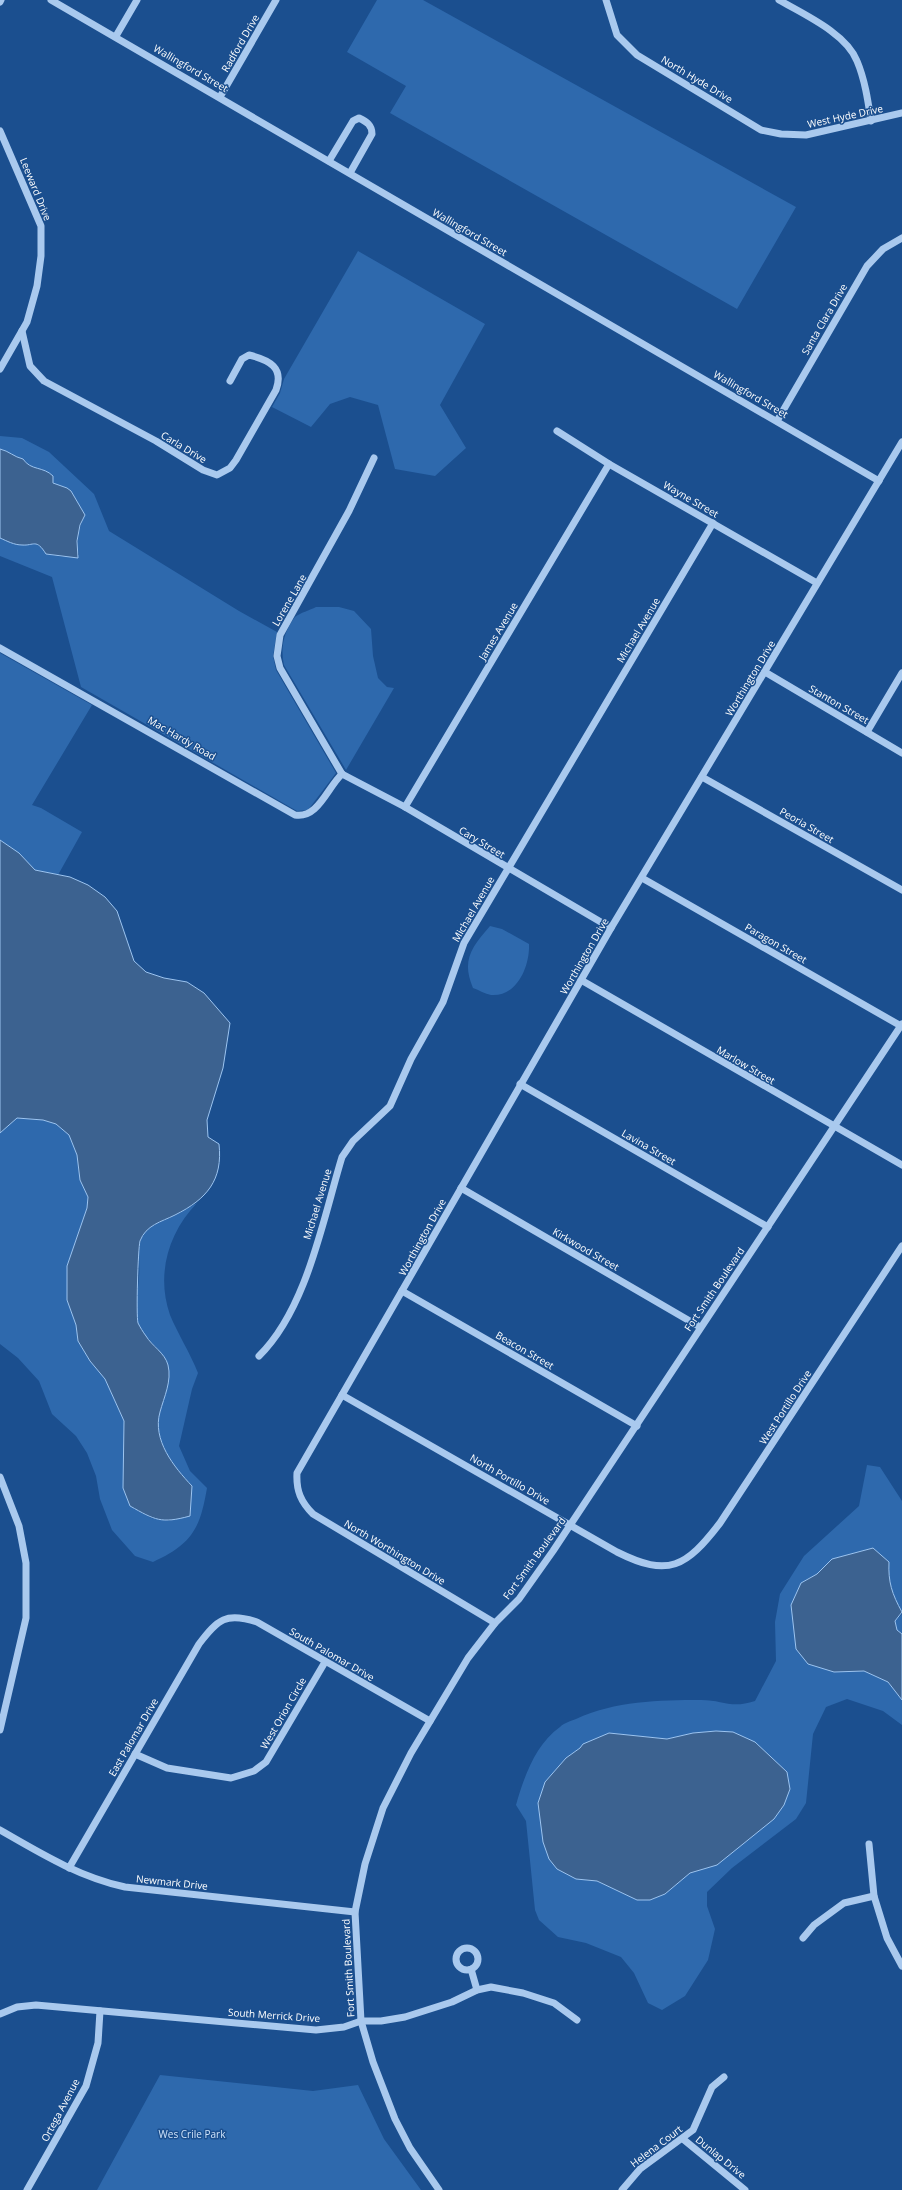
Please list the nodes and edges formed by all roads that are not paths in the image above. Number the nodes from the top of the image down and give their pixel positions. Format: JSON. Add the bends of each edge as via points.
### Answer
{"nodes":[{"id":1,"x":51,"y":0,"type":"edge"},
{"id":2,"x":136,"y":0,"type":"edge"},
{"id":3,"x":276,"y":0,"type":"edge"},
{"id":4,"x":606,"y":0,"type":"edge"},
{"id":5,"x":779,"y":0,"type":"edge"},
{"id":6,"x":116,"y":36,"type":"junction"},
{"id":7,"x":220,"y":97,"type":"junction"},
{"id":8,"x":902,"y":113,"type":"edge"},
{"id":9,"x":871,"y":120,"type":"junction"},
{"id":10,"x":746,"y":121,"type":"joint"},
{"id":11,"x":0,"y":131,"type":"edge"},
{"id":12,"x":329,"y":161,"type":"junction"},
{"id":13,"x":350,"y":173,"type":"junction"},
{"id":14,"x":902,"y":238,"type":"edge"},
{"id":15,"x":22,"y":331,"type":"junction"},
{"id":16,"x":0,"y":369,"type":"edge"},
{"id":17,"x":230,"y":381,"type":"dead end"},
{"id":18,"x":776,"y":421,"type":"junction"},
{"id":19,"x":556,"y":431,"type":"dead end"},
{"id":20,"x":902,"y":442,"type":"edge"},
{"id":21,"x":374,"y":458,"type":"dead end"},
{"id":22,"x":609,"y":464,"type":"junction"},
{"id":23,"x":879,"y":480,"type":"junction"},
{"id":24,"x":713,"y":524,"type":"junction"},
{"id":25,"x":817,"y":583,"type":"junction"},
{"id":26,"x":0,"y":648,"type":"edge"},
{"id":27,"x":765,"y":672,"type":"junction"},
{"id":28,"x":902,"y":673,"type":"edge"},
{"id":29,"x":867,"y":732,"type":"junction"},
{"id":30,"x":902,"y":754,"type":"edge"},
{"id":31,"x":342,"y":774,"type":"junction"},
{"id":32,"x":702,"y":777,"type":"junction"},
{"id":33,"x":405,"y":807,"type":"junction"},
{"id":34,"x":508,"y":869,"type":"junction"},
{"id":35,"x":642,"y":878,"type":"junction"},
{"id":36,"x":902,"y":890,"type":"edge"},
{"id":37,"x":611,"y":928,"type":"junction"},
{"id":38,"x":581,"y":980,"type":"junction"},
{"id":39,"x":902,"y":1025,"type":"edge"},
{"id":40,"x":520,"y":1084,"type":"junction"},
{"id":41,"x":833,"y":1127,"type":"junction"},
{"id":42,"x":902,"y":1165,"type":"edge"},
{"id":43,"x":461,"y":1188,"type":"junction"},
{"id":44,"x":768,"y":1227,"type":"junction"},
{"id":45,"x":902,"y":1246,"type":"edge"},
{"id":46,"x":402,"y":1291,"type":"junction"},
{"id":47,"x":700,"y":1327,"type":"junction"},
{"id":48,"x":259,"y":1356,"type":"dead end"},
{"id":49,"x":342,"y":1395,"type":"junction"},
{"id":50,"x":637,"y":1426,"type":"junction"},
{"id":51,"x":0,"y":1477,"type":"edge"},
{"id":52,"x":296,"y":1486,"type":"joint"},
{"id":53,"x":571,"y":1525,"type":"junction"},
{"id":54,"x":672,"y":1566,"type":"joint"},
{"id":55,"x":221,"y":1620,"type":"joint"},
{"id":56,"x":495,"y":1623,"type":"junction"},
{"id":57,"x":325,"y":1662,"type":"junction"},
{"id":58,"x":1,"y":1715,"type":"edge"},
{"id":59,"x":430,"y":1721,"type":"junction"},
{"id":60,"x":0,"y":1730,"type":"edge"},
{"id":61,"x":135,"y":1754,"type":"junction"},
{"id":62,"x":0,"y":1830,"type":"edge"},
{"id":63,"x":869,"y":1844,"type":"dead end"},
{"id":64,"x":69,"y":1868,"type":"junction"},
{"id":65,"x":874,"y":1896,"type":"junction"},
{"id":66,"x":355,"y":1912,"type":"junction"},
{"id":67,"x":804,"y":1938,"type":"dead end"},
{"id":68,"x":902,"y":1966,"type":"edge"},
{"id":69,"x":471,"y":1969,"type":"dead end"},
{"id":70,"x":477,"y":1990,"type":"junction"},
{"id":71,"x":100,"y":2011,"type":"junction"},
{"id":72,"x":0,"y":2014,"type":"edge"},
{"id":73,"x":578,"y":2020,"type":"dead end"},
{"id":74,"x":361,"y":2021,"type":"junction"},
{"id":75,"x":724,"y":2077,"type":"dead end"},
{"id":76,"x":683,"y":2139,"type":"junction"},
{"id":77,"x":27,"y":2190,"type":"edge"},
{"id":78,"x":439,"y":2190,"type":"edge"},
{"id":79,"x":622,"y":2190,"type":"edge"},
{"id":80,"x":745,"y":2190,"type":"edge"}],
"edges":[{"from":1,"to":6,"type":"street","name":"Wallingford Street"},
{"from":2,"to":6,"type":"street"},
{"from":3,"to":7,"type":"street","name":"Radford Drive"},
{"from":4,"to":10,"type":"street","name":"North Hyde Drive","via":[[617,35],[637,55]]},
{"from":5,"to":9,"type":"street","via":[[846,43],[857,60]]},
{"from":6,"to":7,"type":"street","name":"Wallingford Street"},
{"from":7,"to":12,"type":"street","name":"Wallingford Street"},
{"from":8,"to":9,"type":"street","name":"West Hyde Drive"},
{"from":9,"to":10,"type":"street","name":"West Hyde Drive","via":[[806,135],[761,130]]},
{"from":11,"to":15,"type":"street","name":"Leeward Drive","via":[[41,226],[38,286]]},
{"from":12,"to":13,"type":"street","name":"Wallingford Street"},
{"from":12,"to":13,"type":"street","via":[[353,121],[359,118],[368,123],[372,128],[372,134]]},
{"from":13,"to":18,"type":"street","name":"Wallingford Street"},
{"from":14,"to":18,"type":"street","name":"Santa Clara Drive","via":[[883,249],[867,266]]},
{"from":15,"to":16,"type":"street","name":"Leeward Drive"},
{"from":15,"to":17,"type":"street","name":"Carla Drive","via":[[30,366],[44,381],[156,441],[203,470],[217,475],[230,468],[236,460],[280,380],[278,371],[268,361],[249,356],[242,359]]},
{"from":18,"to":23,"type":"street","name":"Wallingford Street"},
{"from":19,"to":22,"type":"street","name":"Wayne Street"},
{"from":20,"to":23,"type":"street","name":"Worthington Drive"},
{"from":21,"to":31,"type":"street","name":"Lorene Lane","via":[[342,525],[280,635],[277,647],[280,668]]},
{"from":22,"to":24,"type":"street","name":"Wayne Street"},
{"from":22,"to":33,"type":"street","name":"James Avenue"},
{"from":23,"to":25,"type":"street","name":"Worthington Drive"},
{"from":24,"to":25,"type":"street","name":"Wayne Street"},
{"from":24,"to":34,"type":"street","name":"Michael Avenue"},
{"from":25,"to":27,"type":"street","name":"Worthington Drive"},
{"from":26,"to":31,"type":"street","name":"Mac Hardy Road","via":[[296,815],[310,814],[332,783]]},
{"from":27,"to":29,"type":"street","name":"Stanton Street"},
{"from":27,"to":32,"type":"street","name":"Worthington Drive"},
{"from":28,"to":29,"type":"street"},
{"from":29,"to":30,"type":"street","name":"Stanton Street"},
{"from":31,"to":33,"type":"street","name":"Cary Street"},
{"from":32,"to":35,"type":"street","name":"Worthington Drive"},
{"from":32,"to":36,"type":"street","name":"Peoria Street"},
{"from":33,"to":34,"type":"street","name":"Cary Street"},
{"from":34,"to":37,"type":"street","name":"Cary Street"},
{"from":34,"to":48,"type":"street","name":"Michael Avenue","via":[[464,943],[443,1002],[411,1059],[390,1106],[353,1141],[342,1157],[297,1299],[269,1346]]},
{"from":35,"to":37,"type":"street","name":"Worthington Drive"},
{"from":35,"to":39,"type":"street","name":"Paragon Street"},
{"from":37,"to":38,"type":"street","name":"Worthington Drive"},
{"from":38,"to":40,"type":"street","name":"Worthington Drive"},
{"from":38,"to":41,"type":"street","name":"Marlow Street"},
{"from":39,"to":41,"type":"street","name":"Fort Smith Boulevard"},
{"from":40,"to":43,"type":"street","name":"Worthington Drive"},
{"from":40,"to":44,"type":"street","name":"Lavina Street"},
{"from":41,"to":42,"type":"street","name":"Marlow Street"},
{"from":41,"to":44,"type":"street","name":"Fort Smith Boulevard"},
{"from":43,"to":46,"type":"street","name":"Worthington Drive"},
{"from":43,"to":47,"type":"street","name":"Kirkwood Street"},
{"from":44,"to":47,"type":"street","name":"Fort Smith Boulevard"},
{"from":45,"to":54,"type":"street","name":"West Portillo Drive","via":[[720,1523],[688,1558]]},
{"from":46,"to":49,"type":"street","name":"Worthington Drive"},
{"from":46,"to":50,"type":"street","name":"Beacon Street"},
{"from":47,"to":50,"type":"street","name":"Fort Smith Boulevard"},
{"from":49,"to":52,"type":"street","name":"Worthington Drive","via":[[297,1473]]},
{"from":49,"to":53,"type":"street","name":"North Portillo Drive"},
{"from":50,"to":53,"type":"street","name":"Fort Smith Boulevard"},
{"from":51,"to":58,"type":"street","via":[[19,1526],[26,1563],[26,1618]]},
{"from":52,"to":56,"type":"street","name":"North Worthington Drive","via":[[302,1503],[313,1514]]},
{"from":53,"to":54,"type":"street","name":"North Portillo Drive","via":[[638,1563]]},
{"from":53,"to":56,"type":"street","name":"Fort Smith Boulevard","via":[[519,1599]]},
{"from":55,"to":57,"type":"street","name":"South Palomar Drive","via":[[232,1616],[257,1622]]},
{"from":55,"to":61,"type":"street","name":"East Palomar Drive","via":[[199,1644]]},
{"from":56,"to":59,"type":"street","name":"Fort Smith Boulevard","via":[[468,1658]]},
{"from":57,"to":59,"type":"street","name":"South Palomar Drive"},
{"from":57,"to":61,"type":"street","name":"West Orion Circle","via":[[266,1762],[254,1771],[231,1778],[167,1768]]},
{"from":58,"to":60,"type":"street"},
{"from":59,"to":66,"type":"street","name":"Fort Smith Boulevard","via":[[383,1808],[365,1864]]},
{"from":61,"to":64,"type":"street","name":"East Palomar Drive"},
{"from":62,"to":64,"type":"street","name":"Newmark Drive"},
{"from":63,"to":65,"type":"street"},
{"from":64,"to":66,"type":"street","name":"Newmark Drive","via":[[103,1882],[125,1887]]},
{"from":65,"to":67,"type":"street","via":[[844,1903],[814,1925]]},
{"from":65,"to":68,"type":"street","via":[[887,1938]]},
{"from":66,"to":74,"type":"street","name":"Fort Smith Boulevard"},
{"from":69,"to":70,"type":"street"},
{"from":70,"to":73,"type":"street","name":"South Merrick Drive","via":[[491,1988],[523,1993],[554,2003]]},
{"from":70,"to":74,"type":"street","name":"South Merrick Drive","via":[[452,2002],[405,2017]]},
{"from":71,"to":72,"type":"street","name":"South Merrick Drive","via":[[36,2005],[17,2007]]},
{"from":71,"to":74,"type":"street","name":"South Merrick Drive","via":[[316,2030],[344,2027]]},
{"from":71,"to":77,"type":"street","name":"Ortega Avenue","via":[[98,2043],[86,2086]]},
{"from":74,"to":78,"type":"street","name":"Fort Smith Boulevard","via":[[373,2062],[395,2119],[410,2148]]},
{"from":75,"to":76,"type":"street","name":"Helena Court","via":[[712,2087],[693,2130]]},
{"from":76,"to":79,"type":"street","name":"Helena Court","via":[[640,2169]]},
{"from":76,"to":80,"type":"street","name":"Dunlap Drive"}]}
